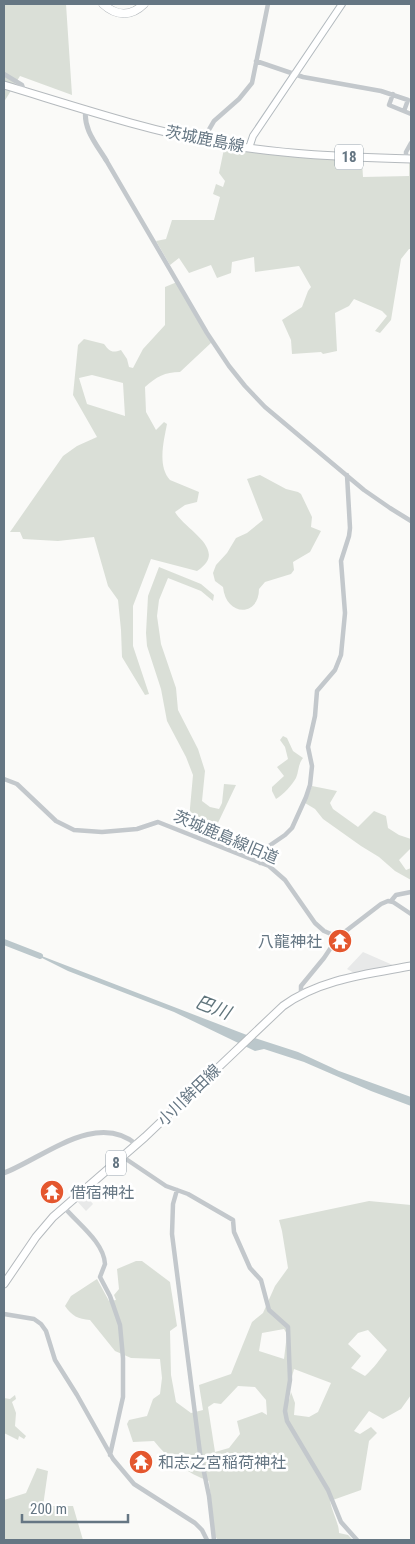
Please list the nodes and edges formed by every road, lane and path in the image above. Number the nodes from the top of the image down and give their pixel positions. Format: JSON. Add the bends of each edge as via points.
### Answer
{"nodes":[{"id":1,"x":103,"y":4,"type":"edge"},
{"id":2,"x":144,"y":4,"type":"edge"},
{"id":3,"x":268,"y":4,"type":"edge"},
{"id":4,"x":342,"y":4,"type":"edge"},
{"id":5,"x":256,"y":61,"type":"junction"},
{"id":6,"x":4,"y":74,"type":"edge"},
{"id":7,"x":294,"y":75,"type":"junction"},
{"id":8,"x":4,"y":85,"type":"edge"},
{"id":9,"x":24,"y":91,"type":"junction"},
{"id":10,"x":393,"y":94,"type":"junction"},
{"id":11,"x":86,"y":110,"type":"junction"},
{"id":12,"x":404,"y":111,"type":"junction"},
{"id":13,"x":411,"y":114,"type":"edge"},
{"id":14,"x":202,"y":140,"type":"junction"},
{"id":15,"x":411,"y":143,"type":"edge"},
{"id":16,"x":249,"y":148,"type":"junction"},
{"id":17,"x":409,"y":159,"type":"edge"},
{"id":18,"x":106,"y":160,"type":"joint"},
{"id":19,"x":347,"y":475,"type":"junction"},
{"id":20,"x":411,"y":521,"type":"edge"},
{"id":21,"x":4,"y":778,"type":"edge"},
{"id":22,"x":260,"y":863,"type":"junction"},
{"id":23,"x":411,"y":892,"type":"edge"},
{"id":24,"x":391,"y":901,"type":"junction"},
{"id":25,"x":411,"y":914,"type":"edge"},
{"id":26,"x":338,"y":936,"type":"junction"},
{"id":27,"x":411,"y":966,"type":"edge"},
{"id":28,"x":301,"y":994,"type":"junction"},
{"id":29,"x":137,"y":1145,"type":"junction"},
{"id":30,"x":123,"y":1157,"type":"junction"},
{"id":31,"x":4,"y":1172,"type":"edge"},
{"id":32,"x":177,"y":1190,"type":"junction"},
{"id":33,"x":64,"y":1207,"type":"junction"},
{"id":34,"x":4,"y":1284,"type":"edge"},
{"id":35,"x":4,"y":1314,"type":"edge"},
{"id":36,"x":110,"y":1455,"type":"junction"},
{"id":37,"x":207,"y":1540,"type":"edge"},
{"id":38,"x":214,"y":1540,"type":"edge"},
{"id":39,"x":357,"y":1540,"type":"edge"}],
"edges":[{"from":1,"to":2,"type":"highway","via":[[122,14],[135,12]]},
{"from":3,"to":5,"type":"street"},
{"from":4,"to":7,"type":"main road"},
{"from":5,"to":7,"type":"street"},
{"from":5,"to":14,"type":"street","via":[[252,84],[214,120]]},
{"from":6,"to":9,"type":"street","via":[[20,84]]},
{"from":7,"to":10,"type":"street"},
{"from":7,"to":16,"type":"main road","via":[[253,136]]},
{"from":8,"to":9,"type":"main road","name":"茨城鹿島線","number":"18"},
{"from":9,"to":11,"type":"main road","name":"茨城鹿島線","number":"18"},
{"from":10,"to":12,"type":"street","via":[[408,100]]},
{"from":10,"to":12,"type":"street","via":[[389,105]]},
{"from":11,"to":14,"type":"main road","name":"茨城鹿島線","number":"18"},
{"from":11,"to":18,"type":"street","via":[[86,126]]},
{"from":12,"to":13,"type":"street"},
{"from":14,"to":16,"type":"main road","name":"茨城鹿島線","number":"18"},
{"from":15,"to":17,"type":"street","via":[[406,152]]},
{"from":16,"to":17,"type":"main road","name":"茨城鹿島線","number":"18","via":[[319,156]]},
{"from":18,"to":19,"type":"street","via":[[208,333],[239,379],[264,407]]},
{"from":19,"to":20,"type":"street","via":[[381,503]]},
{"from":19,"to":22,"type":"street","via":[[350,528],[341,561],[345,613],[341,656],[335,670],[317,691],[308,751],[312,773],[306,796],[292,828],[266,848]]},
{"from":21,"to":22,"type":"street","name":"茨城鹿島線旧道","via":[[24,790],[56,821],[74,830],[137,829],[158,822]]},
{"from":22,"to":26,"type":"street","name":"茨城鹿島線旧道","via":[[275,870],[318,926]]},
{"from":23,"to":24,"type":"street","via":[[396,895]]},
{"from":24,"to":25,"type":"street"},
{"from":24,"to":26,"type":"street","via":[[380,905]]},
{"from":26,"to":28,"type":"street","via":[[301,986]]},
{"from":27,"to":28,"type":"main road","name":"小川鉾田線","number":"8","via":[[341,980]]},
{"from":28,"to":29,"type":"main road","name":"小川鉾田線","number":"8","via":[[276,1010]]},
{"from":29,"to":30,"type":"main road","name":"小川鉾田線","number":"8"},
{"from":29,"to":31,"type":"street","via":[[118,1134],[89,1133]]},
{"from":30,"to":32,"type":"street"},
{"from":30,"to":33,"type":"main road","name":"小川鉾田線","number":"8"},
{"from":32,"to":38,"type":"street","via":[[172,1234]]},
{"from":32,"to":39,"type":"street","via":[[234,1220],[234,1232],[250,1268],[261,1280],[269,1310],[288,1327],[290,1380],[285,1411],[287,1421],[328,1490],[338,1517]]},
{"from":33,"to":34,"type":"main road","name":"小川鉾田線","number":"8","via":[[42,1229]]},
{"from":33,"to":36,"type":"street","via":[[101,1252],[105,1264],[100,1277],[120,1325],[123,1397]]},
{"from":35,"to":36,"type":"street","via":[[34,1319],[41,1324],[55,1360]]},
{"from":36,"to":37,"type":"street","via":[[134,1484],[195,1522]]}]}
